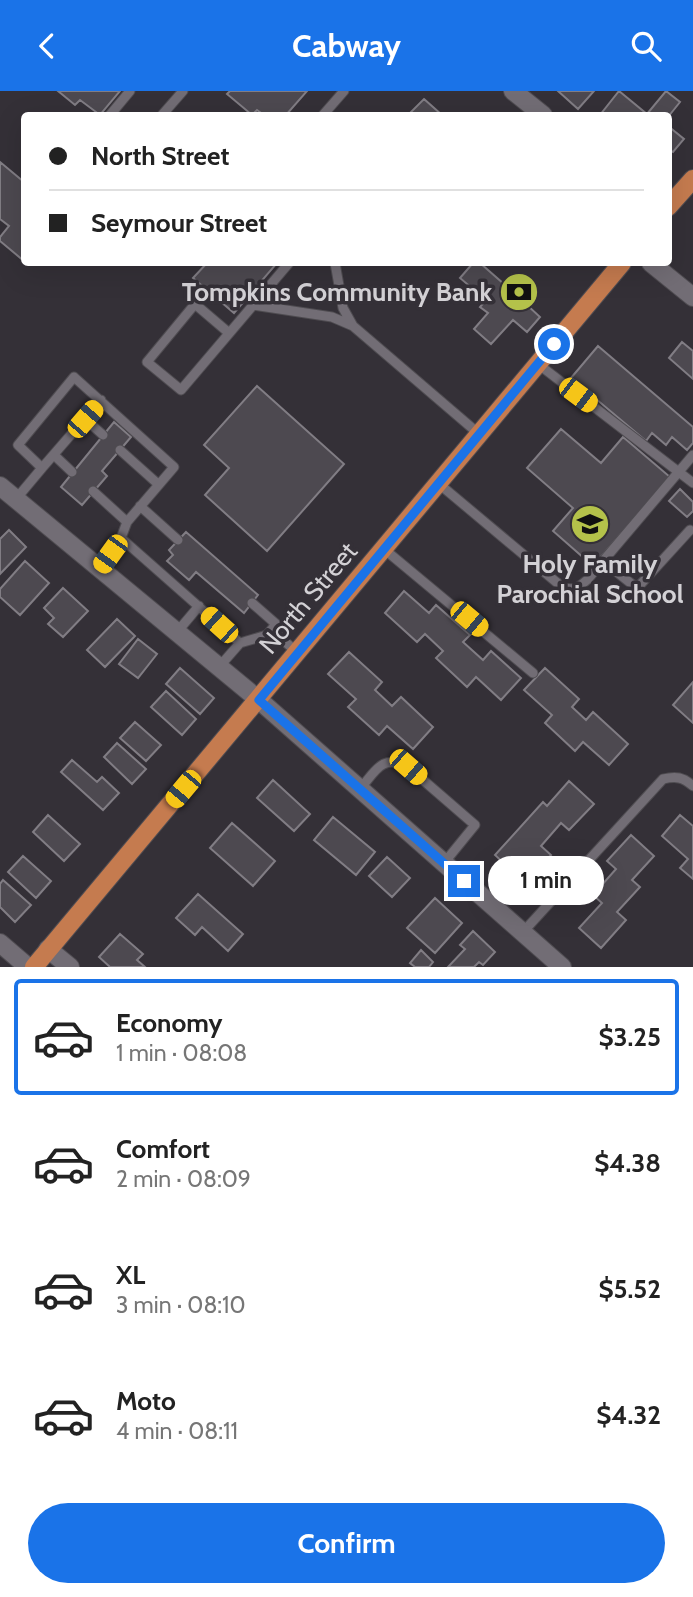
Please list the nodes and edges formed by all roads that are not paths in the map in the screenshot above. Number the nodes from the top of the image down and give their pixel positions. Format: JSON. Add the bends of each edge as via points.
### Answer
{"nodes":[{"id":1,"x":130,"y":91,"type":"edge"},
{"id":2,"x":183,"y":91,"type":"edge"},
{"id":3,"x":344,"y":91,"type":"edge"},
{"id":4,"x":513,"y":91,"type":"edge"},
{"id":5,"x":112,"y":112,"type":"edge"},
{"id":6,"x":165,"y":112,"type":"edge"},
{"id":7,"x":326,"y":112,"type":"edge"},
{"id":8,"x":539,"y":112,"type":"edge"},
{"id":9,"x":693,"y":179,"type":"edge"},
{"id":10,"x":672,"y":203,"type":"edge"},
{"id":11,"x":286,"y":266,"type":"edge"},
{"id":12,"x":336,"y":266,"type":"edge"},
{"id":13,"x":620,"y":266,"type":"edge"},
{"id":14,"x":655,"y":266,"type":"edge"},
{"id":15,"x":693,"y":297,"type":"edge"},
{"id":16,"x":253,"y":305,"type":"junction"},
{"id":17,"x":353,"y":326,"type":"junction"},
{"id":18,"x":229,"y":333,"type":"junction"},
{"id":19,"x":538,"y":364,"type":"junction"},
{"id":20,"x":101,"y":400,"type":"junction"},
{"id":21,"x":85,"y":419,"type":"junction"},
{"id":22,"x":479,"y":434,"type":"junction"},
{"id":23,"x":103,"y":435,"type":"dead end"},
{"id":24,"x":120,"y":450,"type":"dead end"},
{"id":25,"x":693,"y":455,"type":"edge"},
{"id":26,"x":54,"y":456,"type":"junction"},
{"id":27,"x":42,"y":468,"type":"junction"},
{"id":28,"x":679,"y":471,"type":"junction"},
{"id":29,"x":72,"y":473,"type":"dead end"},
{"id":30,"x":693,"y":483,"type":"edge"},
{"id":31,"x":158,"y":484,"type":"junction"},
{"id":32,"x":438,"y":484,"type":"junction"},
{"id":33,"x":0,"y":486,"type":"edge"},
{"id":34,"x":93,"y":491,"type":"dead end"},
{"id":35,"x":16,"y":499,"type":"junction"},
{"id":36,"x":140,"y":506,"type":"junction"},
{"id":37,"x":127,"y":522,"type":"junction"},
{"id":38,"x":690,"y":530,"type":"dead end"},
{"id":39,"x":121,"y":538,"type":"junction"},
{"id":40,"x":178,"y":540,"type":"dead end"},
{"id":41,"x":384,"y":548,"type":"junction"},
{"id":42,"x":603,"y":561,"type":"junction"},
{"id":43,"x":99,"y":569,"type":"junction"},
{"id":44,"x":252,"y":603,"type":"dead end"},
{"id":45,"x":199,"y":606,"type":"junction"},
{"id":46,"x":271,"y":630,"type":"junction"},
{"id":47,"x":177,"y":632,"type":"junction"},
{"id":48,"x":240,"y":643,"type":"junction"},
{"id":49,"x":297,"y":652,"type":"junction"},
{"id":50,"x":219,"y":667,"type":"junction"},
{"id":51,"x":533,"y":673,"type":"dead end"},
{"id":52,"x":259,"y":700,"type":"junction"},
{"id":53,"x":693,"y":786,"type":"edge"},
{"id":54,"x":360,"y":789,"type":"junction"},
{"id":55,"x":444,"y":863,"type":"junction"},
{"id":56,"x":523,"y":932,"type":"junction"},
{"id":57,"x":0,"y":943,"type":"edge"},
{"id":58,"x":48,"y":949,"type":"junction"},
{"id":59,"x":28,"y":967,"type":"edge"},
{"id":60,"x":34,"y":967,"type":"edge"},
{"id":61,"x":70,"y":967,"type":"edge"},
{"id":62,"x":562,"y":967,"type":"edge"}],
"edges":[{"from":1,"to":5,"type":"lane"},
{"from":2,"to":6,"type":"lane"},
{"from":3,"to":7,"type":"lane"},
{"from":4,"to":8,"type":"street"},
{"from":9,"to":10,"type":"main road"},
{"from":11,"to":16,"type":"lane"},
{"from":12,"to":17,"type":"lane","via":[[343,308]]},
{"from":13,"to":19,"type":"main road","name":"North Street"},
{"from":14,"to":15,"type":"street"},
{"from":16,"to":17,"type":"lane","via":[[332,317]]},
{"from":16,"to":18,"type":"lane"},
{"from":17,"to":22,"type":"lane"},
{"from":18,"to":18,"type":"lane","via":[[181,390],[147,362],[195,304]]},
{"from":19,"to":22,"type":"main road","name":"North Street"},
{"from":19,"to":28,"type":"lane"},
{"from":20,"to":21,"type":"lane"},
{"from":20,"to":27,"type":"lane","via":[[74,377],[18,445]]},
{"from":20,"to":31,"type":"lane","via":[[174,467]]},
{"from":21,"to":23,"type":"lane"},
{"from":21,"to":26,"type":"lane"},
{"from":22,"to":32,"type":"main road","name":"North Street"},
{"from":24,"to":31,"type":"lane"},
{"from":25,"to":28,"type":"lane"},
{"from":26,"to":27,"type":"lane"},
{"from":26,"to":29,"type":"lane"},
{"from":27,"to":35,"type":"lane"},
{"from":28,"to":30,"type":"lane"},
{"from":28,"to":42,"type":"lane"},
{"from":31,"to":36,"type":"lane"},
{"from":32,"to":41,"type":"main road","name":"North Street"},
{"from":32,"to":42,"type":"lane","via":[[567,589],[581,585]]},
{"from":33,"to":35,"type":"street"},
{"from":34,"to":37,"type":"lane"},
{"from":35,"to":43,"type":"street"},
{"from":36,"to":37,"type":"lane"},
{"from":36,"to":40,"type":"lane"},
{"from":37,"to":39,"type":"lane"},
{"from":38,"to":42,"type":"lane","via":[[639,586]]},
{"from":39,"to":43,"type":"lane"},
{"from":39,"to":45,"type":"lane"},
{"from":41,"to":49,"type":"main road","name":"North Street"},
{"from":41,"to":51,"type":"lane"},
{"from":43,"to":47,"type":"street"},
{"from":44,"to":46,"type":"lane","via":[[276,624]]},
{"from":45,"to":47,"type":"lane"},
{"from":45,"to":48,"type":"lane"},
{"from":46,"to":48,"type":"lane"},
{"from":46,"to":49,"type":"lane"},
{"from":47,"to":50,"type":"street"},
{"from":48,"to":50,"type":"lane"},
{"from":49,"to":52,"type":"main road","name":"North Street"},
{"from":50,"to":52,"type":"street"},
{"from":52,"to":54,"type":"street"},
{"from":52,"to":58,"type":"main road","name":"North Street"},
{"from":53,"to":56,"type":"lane","via":[[685,779],[663,779]]},
{"from":54,"to":55,"type":"street"},
{"from":54,"to":55,"type":"lane","via":[[381,764],[399,762],[475,825]]},
{"from":55,"to":56,"type":"street"},
{"from":56,"to":62,"type":"street"},
{"from":57,"to":59,"type":"street"},
{"from":58,"to":60,"type":"main road","name":"North Street"},
{"from":58,"to":61,"type":"street"}]}
